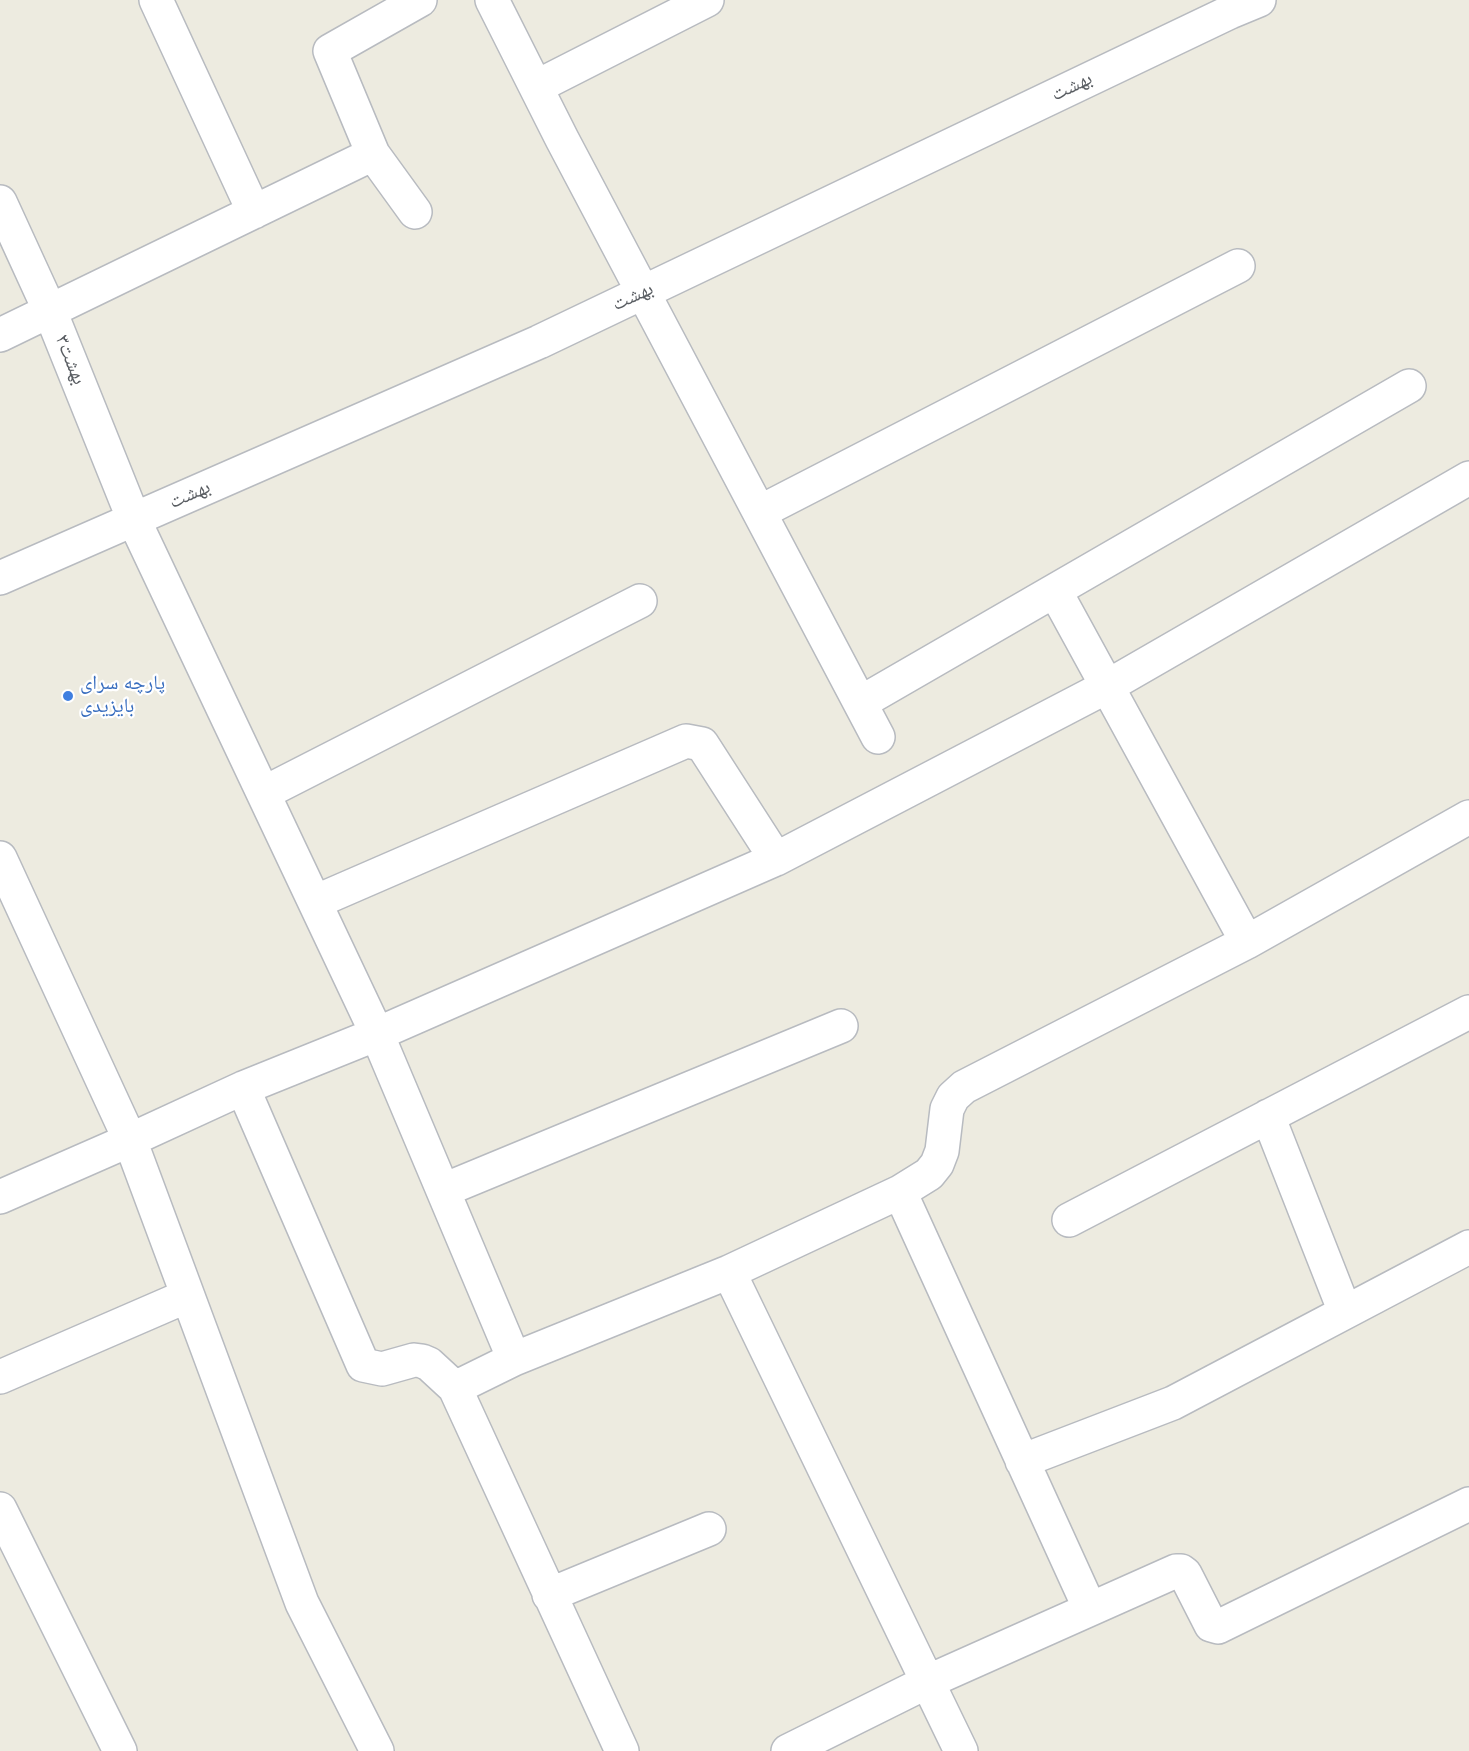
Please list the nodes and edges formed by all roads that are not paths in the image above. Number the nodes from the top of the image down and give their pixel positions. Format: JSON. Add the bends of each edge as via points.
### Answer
{"nodes":[{"id":1,"x":156,"y":0,"type":"edge"},
{"id":2,"x":420,"y":0,"type":"edge"},
{"id":3,"x":492,"y":0,"type":"edge"},
{"id":4,"x":707,"y":0,"type":"edge"},
{"id":5,"x":1238,"y":4,"type":"edge"},
{"id":6,"x":536,"y":87,"type":"junction"},
{"id":7,"x":373,"y":154,"type":"junction"},
{"id":8,"x":0,"y":202,"type":"edge"},
{"id":9,"x":254,"y":212,"type":"junction"},
{"id":10,"x":415,"y":212,"type":"dead end"},
{"id":11,"x":1238,"y":267,"type":"dead end"},
{"id":12,"x":644,"y":292,"type":"junction"},
{"id":13,"x":50,"y":310,"type":"junction"},
{"id":14,"x":0,"y":334,"type":"edge"},
{"id":15,"x":1409,"y":386,"type":"dead end"},
{"id":16,"x":1469,"y":478,"type":"edge"},
{"id":17,"x":760,"y":512,"type":"junction"},
{"id":18,"x":134,"y":520,"type":"junction"},
{"id":19,"x":0,"y":578,"type":"edge"},
{"id":20,"x":1055,"y":591,"type":"junction"},
{"id":21,"x":640,"y":601,"type":"dead end"},
{"id":22,"x":1108,"y":686,"type":"junction"},
{"id":23,"x":860,"y":703,"type":"junction"},
{"id":24,"x":878,"y":738,"type":"dead end"},
{"id":25,"x":264,"y":793,"type":"junction"},
{"id":26,"x":1469,"y":817,"type":"edge"},
{"id":27,"x":776,"y":859,"type":"junction"},
{"id":28,"x":4,"y":878,"type":"edge"},
{"id":29,"x":315,"y":902,"type":"junction"},
{"id":30,"x":1247,"y":942,"type":"junction"},
{"id":31,"x":1469,"y":1012,"type":"edge"},
{"id":32,"x":841,"y":1026,"type":"dead end"},
{"id":33,"x":378,"y":1034,"type":"junction"},
{"id":34,"x":243,"y":1088,"type":"junction"},
{"id":35,"x":1268,"y":1116,"type":"junction"},
{"id":36,"x":130,"y":1140,"type":"junction"},
{"id":37,"x":444,"y":1190,"type":"junction"},
{"id":38,"x":900,"y":1192,"type":"junction"},
{"id":39,"x":0,"y":1197,"type":"edge"},
{"id":40,"x":1069,"y":1220,"type":"dead end"},
{"id":41,"x":1469,"y":1247,"type":"edge"},
{"id":42,"x":729,"y":1272,"type":"junction"},
{"id":43,"x":187,"y":1296,"type":"junction"},
{"id":44,"x":1345,"y":1311,"type":"junction"},
{"id":45,"x":514,"y":1359,"type":"junction"},
{"id":46,"x":0,"y":1377,"type":"edge"},
{"id":47,"x":455,"y":1388,"type":"junction"},
{"id":48,"x":1022,"y":1461,"type":"junction"},
{"id":49,"x":1469,"y":1504,"type":"edge"},
{"id":50,"x":0,"y":1509,"type":"edge"},
{"id":51,"x":709,"y":1529,"type":"dead end"},
{"id":52,"x":549,"y":1595,"type":"junction"},
{"id":53,"x":1090,"y":1609,"type":"junction"},
{"id":54,"x":927,"y":1682,"type":"junction"},
{"id":55,"x":120,"y":1751,"type":"edge"},
{"id":56,"x":377,"y":1751,"type":"edge"},
{"id":57,"x":622,"y":1751,"type":"edge"},
{"id":58,"x":788,"y":1751,"type":"edge"},
{"id":59,"x":962,"y":1751,"type":"edge"}],
"edges":[{"from":1,"to":9,"type":"street"},
{"from":2,"to":7,"type":"street","via":[[330,51]]},
{"from":3,"to":6,"type":"street"},
{"from":4,"to":6,"type":"street"},
{"from":5,"to":12,"type":"street","name":"بهشت"},
{"from":6,"to":12,"type":"street"},
{"from":7,"to":9,"type":"street"},
{"from":7,"to":10,"type":"street"},
{"from":8,"to":13,"type":"street","name":"بهشت۳"},
{"from":9,"to":13,"type":"street"},
{"from":11,"to":17,"type":"street"},
{"from":12,"to":17,"type":"street"},
{"from":12,"to":18,"type":"street","name":"بهشت"},
{"from":13,"to":14,"type":"street"},
{"from":13,"to":18,"type":"street","name":"بهشت۳"},
{"from":15,"to":20,"type":"street"},
{"from":16,"to":22,"type":"street"},
{"from":17,"to":23,"type":"street"},
{"from":18,"to":19,"type":"street","name":"بهشت"},
{"from":18,"to":25,"type":"street","name":"بهشت۳"},
{"from":20,"to":22,"type":"street"},
{"from":20,"to":23,"type":"street"},
{"from":21,"to":25,"type":"street"},
{"from":22,"to":27,"type":"street"},
{"from":22,"to":30,"type":"street"},
{"from":23,"to":24,"type":"street"},
{"from":25,"to":29,"type":"street","name":"بهشت۳"},
{"from":26,"to":30,"type":"street"},
{"from":27,"to":29,"type":"street","via":[[702,744],[686,741]]},
{"from":27,"to":33,"type":"street"},
{"from":28,"to":36,"type":"street"},
{"from":29,"to":33,"type":"street","name":"بهشت۳"},
{"from":30,"to":38,"type":"street","via":[[964,1087],[947,1109],[938,1164]]},
{"from":31,"to":35,"type":"street"},
{"from":32,"to":37,"type":"street"},
{"from":33,"to":34,"type":"street"},
{"from":33,"to":37,"type":"street","name":"بهشت۳"},
{"from":34,"to":36,"type":"street"},
{"from":34,"to":47,"type":"street","via":[[363,1365],[382,1369],[422,1361]]},
{"from":35,"to":40,"type":"street"},
{"from":35,"to":44,"type":"street"},
{"from":36,"to":39,"type":"street"},
{"from":36,"to":43,"type":"street"},
{"from":37,"to":45,"type":"street","name":"بهشت۳"},
{"from":38,"to":42,"type":"street"},
{"from":38,"to":48,"type":"street"},
{"from":41,"to":44,"type":"street"},
{"from":42,"to":45,"type":"street"},
{"from":42,"to":54,"type":"street"},
{"from":43,"to":46,"type":"street"},
{"from":43,"to":56,"type":"street","via":[[302,1603]]},
{"from":44,"to":48,"type":"street","via":[[1173,1403]]},
{"from":45,"to":47,"type":"street"},
{"from":47,"to":52,"type":"street"},
{"from":48,"to":53,"type":"street"},
{"from":49,"to":53,"type":"street","via":[[1218,1627],[1211,1625],[1181,1571]]},
{"from":50,"to":55,"type":"street"},
{"from":51,"to":52,"type":"street"},
{"from":52,"to":57,"type":"street"},
{"from":53,"to":54,"type":"street"},
{"from":54,"to":58,"type":"street"},
{"from":54,"to":59,"type":"street"}]}
